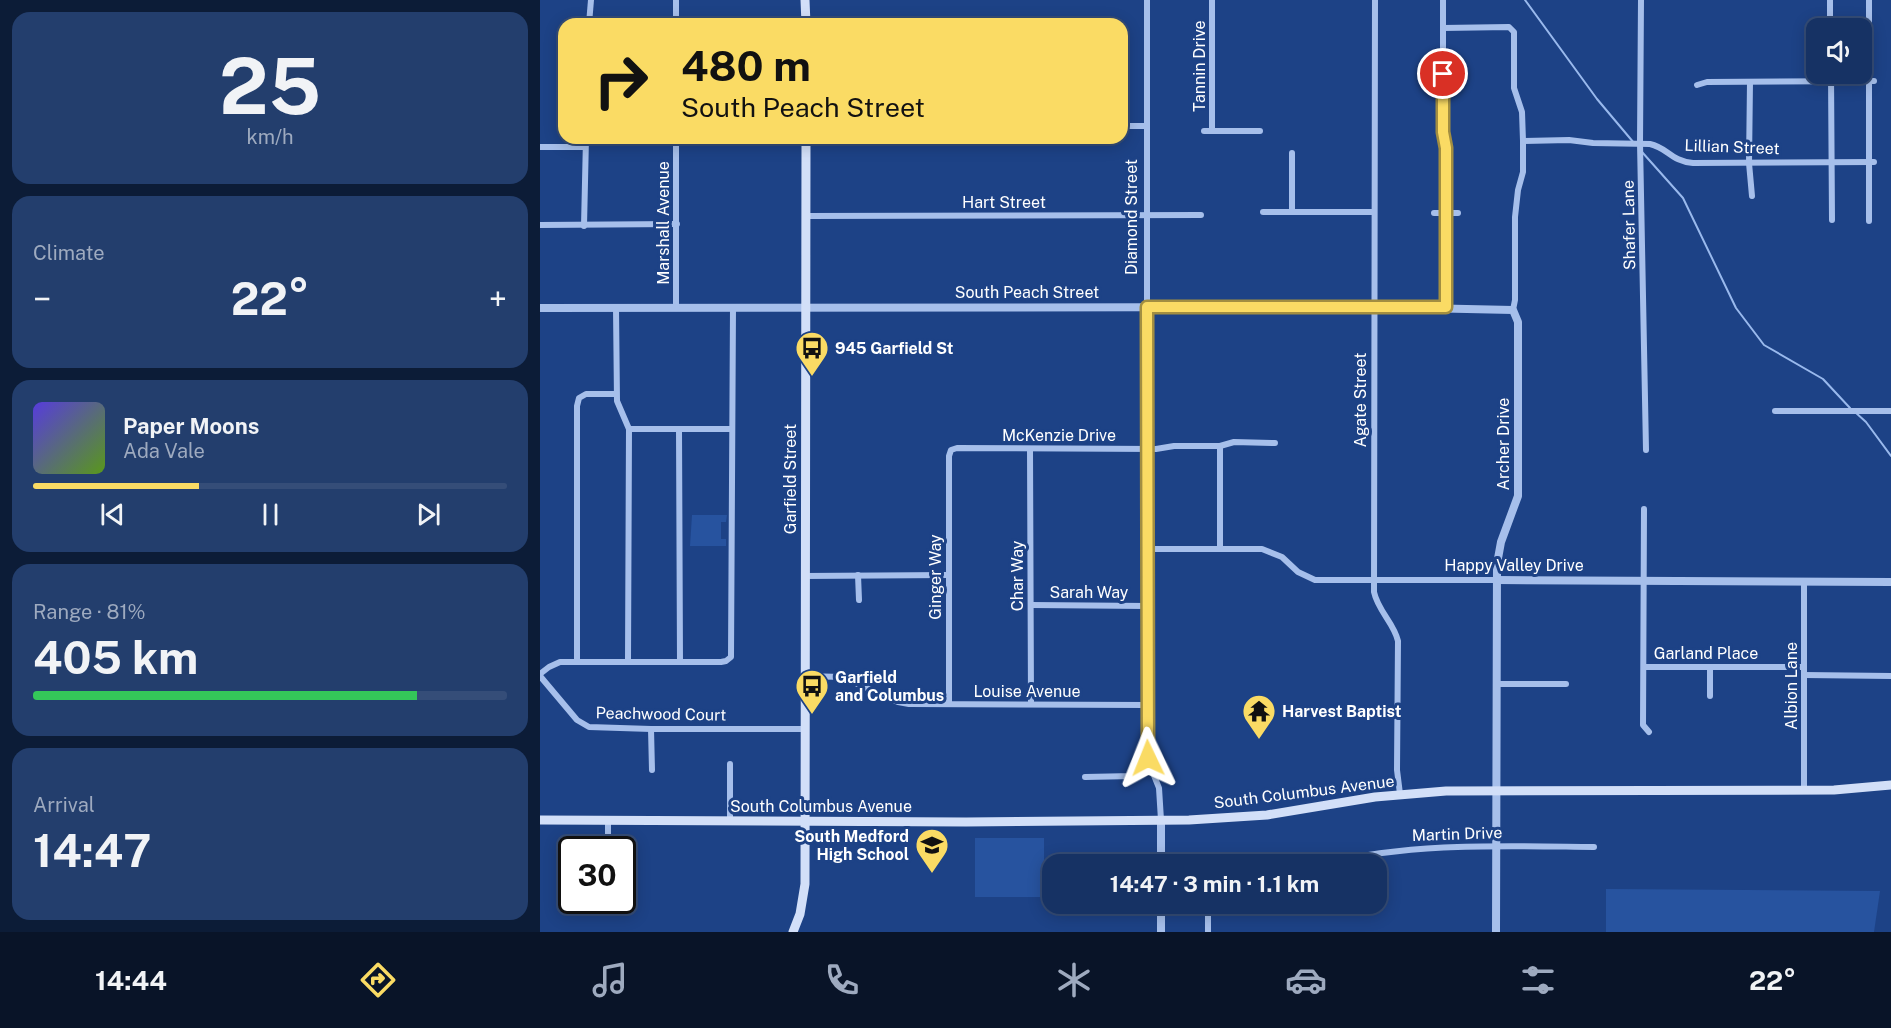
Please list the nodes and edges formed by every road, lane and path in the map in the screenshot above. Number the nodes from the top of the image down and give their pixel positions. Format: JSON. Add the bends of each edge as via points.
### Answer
{"nodes":[{"id":1,"x":591,"y":0,"type":"edge"},
{"id":2,"x":676,"y":0,"type":"edge"},
{"id":3,"x":805,"y":0,"type":"edge"},
{"id":4,"x":1147,"y":0,"type":"edge"},
{"id":5,"x":1212,"y":0,"type":"edge"},
{"id":6,"x":1375,"y":0,"type":"edge"},
{"id":7,"x":1443,"y":0,"type":"edge"},
{"id":8,"x":1641,"y":0,"type":"edge"},
{"id":9,"x":1830,"y":0,"type":"edge"},
{"id":10,"x":1869,"y":0,"type":"edge"},
{"id":11,"x":590,"y":18,"type":"edge"},
{"id":12,"x":676,"y":18,"type":"edge"},
{"id":13,"x":806,"y":18,"type":"edge"},
{"id":14,"x":1830,"y":18,"type":"edge"},
{"id":15,"x":1870,"y":18,"type":"edge"},
{"id":16,"x":1443,"y":28,"type":"junction"},
{"id":17,"x":1806,"y":81,"type":"edge"},
{"id":18,"x":1750,"y":82,"type":"junction"},
{"id":19,"x":1831,"y":84,"type":"edge"},
{"id":20,"x":1872,"y":84,"type":"edge"},
{"id":21,"x":1697,"y":85,"type":"dead end"},
{"id":22,"x":1128,"y":126,"type":"edge"},
{"id":23,"x":1146,"y":126,"type":"junction"},
{"id":24,"x":1204,"y":131,"type":"dead end"},
{"id":25,"x":1212,"y":131,"type":"junction"},
{"id":26,"x":1260,"y":131,"type":"dead end"},
{"id":27,"x":1523,"y":141,"type":"junction"},
{"id":28,"x":1640,"y":143,"type":"junction"},
{"id":29,"x":676,"y":144,"type":"edge"},
{"id":30,"x":806,"y":144,"type":"edge"},
{"id":31,"x":540,"y":147,"type":"edge"},
{"id":32,"x":585,"y":147,"type":"joint"},
{"id":33,"x":1292,"y":153,"type":"dead end"},
{"id":34,"x":1749,"y":162,"type":"junction"},
{"id":35,"x":1831,"y":162,"type":"junction"},
{"id":36,"x":1871,"y":162,"type":"junction"},
{"id":37,"x":1752,"y":196,"type":"dead end"},
{"id":38,"x":1263,"y":212,"type":"dead end"},
{"id":39,"x":1292,"y":212,"type":"junction"},
{"id":40,"x":1374,"y":212,"type":"junction"},
{"id":41,"x":1434,"y":213,"type":"dead end"},
{"id":42,"x":1446,"y":213,"type":"junction"},
{"id":43,"x":1458,"y":213,"type":"dead end"},
{"id":44,"x":1146,"y":215,"type":"junction"},
{"id":45,"x":1202,"y":215,"type":"dead end"},
{"id":46,"x":806,"y":216,"type":"junction"},
{"id":47,"x":1832,"y":220,"type":"dead end"},
{"id":48,"x":1869,"y":221,"type":"dead end"},
{"id":49,"x":677,"y":224,"type":"junction"},
{"id":50,"x":540,"y":225,"type":"edge"},
{"id":51,"x":584,"y":225,"type":"junction"},
{"id":52,"x":807,"y":306,"type":"junction"},
{"id":53,"x":676,"y":307,"type":"junction"},
{"id":54,"x":733,"y":307,"type":"junction"},
{"id":55,"x":1147,"y":307,"type":"junction"},
{"id":56,"x":1374,"y":307,"type":"junction"},
{"id":57,"x":1446,"y":307,"type":"junction"},
{"id":58,"x":540,"y":308,"type":"edge"},
{"id":59,"x":616,"y":308,"type":"junction"},
{"id":60,"x":1513,"y":310,"type":"junction"},
{"id":61,"x":616,"y":394,"type":"junction"},
{"id":62,"x":1775,"y":411,"type":"dead end"},
{"id":63,"x":1891,"y":411,"type":"edge"},
{"id":64,"x":629,"y":429,"type":"junction"},
{"id":65,"x":679,"y":429,"type":"junction"},
{"id":66,"x":731,"y":429,"type":"junction"},
{"id":67,"x":1275,"y":443,"type":"dead end"},
{"id":68,"x":1220,"y":446,"type":"junction"},
{"id":69,"x":1030,"y":449,"type":"junction"},
{"id":70,"x":1147,"y":449,"type":"junction"},
{"id":71,"x":951,"y":450,"type":"joint"},
{"id":72,"x":1646,"y":450,"type":"dead end"},
{"id":73,"x":1644,"y":509,"type":"dead end"},
{"id":74,"x":1147,"y":549,"type":"junction"},
{"id":75,"x":1220,"y":549,"type":"junction"},
{"id":76,"x":858,"y":575,"type":"junction"},
{"id":77,"x":949,"y":575,"type":"junction"},
{"id":78,"x":804,"y":576,"type":"junction"},
{"id":79,"x":1374,"y":580,"type":"junction"},
{"id":80,"x":1497,"y":580,"type":"junction"},
{"id":81,"x":1644,"y":580,"type":"junction"},
{"id":82,"x":1804,"y":581,"type":"junction"},
{"id":83,"x":1891,"y":582,"type":"edge"},
{"id":84,"x":859,"y":600,"type":"dead end"},
{"id":85,"x":1031,"y":605,"type":"junction"},
{"id":86,"x":1147,"y":606,"type":"junction"},
{"id":87,"x":577,"y":662,"type":"junction"},
{"id":88,"x":628,"y":662,"type":"junction"},
{"id":89,"x":680,"y":662,"type":"junction"},
{"id":90,"x":1644,"y":667,"type":"junction"},
{"id":91,"x":1710,"y":667,"type":"junction"},
{"id":92,"x":1804,"y":671,"type":"junction"},
{"id":93,"x":540,"y":675,"type":"edge"},
{"id":94,"x":805,"y":676,"type":"junction"},
{"id":95,"x":1891,"y":676,"type":"edge"},
{"id":96,"x":1497,"y":684,"type":"junction"},
{"id":97,"x":1566,"y":684,"type":"dead end"},
{"id":98,"x":1710,"y":696,"type":"dead end"},
{"id":99,"x":949,"y":704,"type":"junction"},
{"id":100,"x":1031,"y":704,"type":"junction"},
{"id":101,"x":1147,"y":705,"type":"junction"},
{"id":102,"x":651,"y":729,"type":"junction"},
{"id":103,"x":804,"y":729,"type":"junction"},
{"id":104,"x":1649,"y":732,"type":"dead end"},
{"id":105,"x":730,"y":764,"type":"dead end"},
{"id":106,"x":652,"y":770,"type":"dead end"},
{"id":107,"x":1151,"y":770,"type":"junction"},
{"id":108,"x":1085,"y":777,"type":"dead end"},
{"id":109,"x":1891,"y":785,"type":"edge"},
{"id":110,"x":1497,"y":790,"type":"junction"},
{"id":111,"x":1803,"y":791,"type":"junction"},
{"id":112,"x":1400,"y":794,"type":"junction"},
{"id":113,"x":540,"y":819,"type":"edge"},
{"id":114,"x":608,"y":819,"type":"junction"},
{"id":115,"x":730,"y":820,"type":"junction"},
{"id":116,"x":1161,"y":820,"type":"junction"},
{"id":117,"x":804,"y":821,"type":"junction"},
{"id":118,"x":608,"y":836,"type":"edge"},
{"id":119,"x":1496,"y":846,"type":"junction"},
{"id":120,"x":1594,"y":847,"type":"dead end"},
{"id":121,"x":1161,"y":854,"type":"edge"},
{"id":122,"x":1369,"y":854,"type":"edge"},
{"id":123,"x":1161,"y":914,"type":"edge"},
{"id":124,"x":1208,"y":914,"type":"edge"},
{"id":125,"x":793,"y":932,"type":"edge"},
{"id":126,"x":1161,"y":932,"type":"edge"},
{"id":127,"x":1208,"y":932,"type":"edge"},
{"id":128,"x":1496,"y":932,"type":"edge"}],
"edges":[{"from":1,"to":11,"type":"street"},
{"from":2,"to":12,"type":"street"},
{"from":3,"to":13,"type":"main road"},
{"from":4,"to":23,"type":"street","name":"Diamond Street"},
{"from":5,"to":25,"type":"street","name":"Tannin Drive"},
{"from":6,"to":40,"type":"street","name":"Agate Street"},
{"from":7,"to":16,"type":"street"},
{"from":8,"to":28,"type":"street","name":"Shafer Lane"},
{"from":9,"to":14,"type":"street"},
{"from":10,"to":15,"type":"street"},
{"from":16,"to":27,"type":"street","name":"Archer Drive","via":[[1512,28],[1514,88],[1522,112]]},
{"from":16,"to":42,"type":"street"},
{"from":17,"to":18,"type":"street"},
{"from":18,"to":21,"type":"street"},
{"from":18,"to":34,"type":"street"},
{"from":19,"to":35,"type":"street"},
{"from":20,"to":36,"type":"street"},
{"from":22,"to":23,"type":"street"},
{"from":23,"to":44,"type":"street","name":"Diamond Street"},
{"from":24,"to":25,"type":"street","name":"Tannin Drive"},
{"from":25,"to":26,"type":"street","name":"Tannin Drive"},
{"from":27,"to":28,"type":"street","name":"Lillian Street"},
{"from":27,"to":60,"type":"street","name":"Archer Drive"},
{"from":28,"to":34,"type":"street","name":"Lillian Street","via":[[1659,146],[1685,162]]},
{"from":28,"to":72,"type":"street","name":"Shafer Lane"},
{"from":29,"to":49,"type":"street","name":"Marshall Avenue"},
{"from":30,"to":46,"type":"main road","name":"Garfield Street"},
{"from":31,"to":32,"type":"street"},
{"from":32,"to":51,"type":"street"},
{"from":33,"to":39,"type":"street"},
{"from":34,"to":35,"type":"street","name":"Lillian Street"},
{"from":34,"to":37,"type":"street"},
{"from":35,"to":36,"type":"street","name":"Lillian Street"},
{"from":35,"to":47,"type":"street"},
{"from":36,"to":48,"type":"street"},
{"from":38,"to":39,"type":"street"},
{"from":39,"to":40,"type":"street"},
{"from":40,"to":56,"type":"street","name":"Agate Street"},
{"from":41,"to":42,"type":"street"},
{"from":42,"to":43,"type":"street"},
{"from":42,"to":57,"type":"street"},
{"from":44,"to":45,"type":"street","name":"Hart Street"},
{"from":44,"to":46,"type":"street","name":"Hart Street"},
{"from":44,"to":55,"type":"street","name":"Diamond Street"},
{"from":46,"to":52,"type":"main road","name":"Garfield Street"},
{"from":49,"to":51,"type":"street"},
{"from":49,"to":53,"type":"street","name":"Marshall Avenue"},
{"from":50,"to":51,"type":"street"},
{"from":52,"to":54,"type":"street","name":"South Peach Street"},
{"from":52,"to":55,"type":"street","name":"South Peach Street"},
{"from":52,"to":78,"type":"main road","name":"Garfield Street"},
{"from":53,"to":54,"type":"street","name":"South Peach Street"},
{"from":53,"to":59,"type":"street","name":"South Peach Street"},
{"from":54,"to":66,"type":"street"},
{"from":55,"to":56,"type":"street","name":"South Peach Street"},
{"from":55,"to":70,"type":"street","name":"Diamond Street"},
{"from":56,"to":57,"type":"street","name":"South Peach Street"},
{"from":56,"to":79,"type":"street","name":"Agate Street"},
{"from":57,"to":60,"type":"street","name":"South Peach Street"},
{"from":58,"to":59,"type":"street","name":"South Peach Street"},
{"from":59,"to":61,"type":"street"},
{"from":60,"to":80,"type":"street","name":"Archer Drive","via":[[1518,322],[1518,496],[1501,542]]},
{"from":61,"to":64,"type":"street"},
{"from":61,"to":87,"type":"street","via":[[586,394],[579,398],[577,406]]},
{"from":62,"to":63,"type":"street"},
{"from":64,"to":65,"type":"street"},
{"from":64,"to":88,"type":"street"},
{"from":65,"to":66,"type":"street"},
{"from":65,"to":89,"type":"street"},
{"from":66,"to":89,"type":"street","via":[[730,657],[721,662]]},
{"from":67,"to":68,"type":"street","name":"McKenzie Drive","via":[[1234,442]]},
{"from":68,"to":70,"type":"street","name":"McKenzie Drive"},
{"from":68,"to":75,"type":"street"},
{"from":69,"to":70,"type":"street","name":"McKenzie Drive"},
{"from":69,"to":71,"type":"street","name":"McKenzie Drive"},
{"from":69,"to":85,"type":"street","name":"Char Way"},
{"from":70,"to":74,"type":"street","name":"Diamond Street"},
{"from":71,"to":77,"type":"street","name":"Ginger Way"},
{"from":73,"to":81,"type":"street"},
{"from":74,"to":75,"type":"street","name":"Happy Valley Drive"},
{"from":74,"to":86,"type":"street","name":"Diamond Street"},
{"from":75,"to":79,"type":"street","name":"Happy Valley Drive","via":[[1269,550],[1315,580]]},
{"from":76,"to":77,"type":"street"},
{"from":76,"to":78,"type":"street"},
{"from":76,"to":84,"type":"street"},
{"from":77,"to":99,"type":"street","name":"Ginger Way"},
{"from":78,"to":94,"type":"main road","name":"Garfield Street"},
{"from":79,"to":80,"type":"street","name":"Happy Valley Drive"},
{"from":79,"to":112,"type":"street","name":"Agate Street","via":[[1377,603],[1398,641]]},
{"from":80,"to":81,"type":"street","name":"Happy Valley Drive"},
{"from":80,"to":96,"type":"street","name":"Archer Drive"},
{"from":81,"to":82,"type":"street","name":"Happy Valley Drive"},
{"from":81,"to":90,"type":"street"},
{"from":82,"to":83,"type":"street","name":"Happy Valley Drive"},
{"from":82,"to":92,"type":"street","name":"Albion Lane"},
{"from":85,"to":86,"type":"street","name":"Sarah Way"},
{"from":85,"to":100,"type":"street","name":"Char Way"},
{"from":86,"to":101,"type":"street","name":"Diamond Street"},
{"from":87,"to":88,"type":"street"},
{"from":87,"to":93,"type":"street","via":[[554,664]]},
{"from":88,"to":89,"type":"street"},
{"from":90,"to":91,"type":"street","name":"Garland Place"},
{"from":90,"to":104,"type":"street","via":[[1643,725]]},
{"from":91,"to":92,"type":"street","name":"Garland Place"},
{"from":91,"to":98,"type":"street"},
{"from":92,"to":95,"type":"street","name":"Garland Place"},
{"from":92,"to":111,"type":"street","name":"Albion Lane"},
{"from":93,"to":102,"type":"street","name":"Peachwood Court","via":[[582,724],[597,729]]},
{"from":94,"to":99,"type":"street","name":"Louise Avenue","via":[[842,677],[903,703]]},
{"from":94,"to":103,"type":"main road","name":"Garfield Street"},
{"from":96,"to":97,"type":"street"},
{"from":96,"to":110,"type":"street","name":"Archer Drive"},
{"from":99,"to":100,"type":"street","name":"Louise Avenue"},
{"from":100,"to":101,"type":"street","name":"Louise Avenue"},
{"from":101,"to":107,"type":"street","name":"Diamond Street","via":[[1146,746]]},
{"from":102,"to":103,"type":"street","name":"Peachwood Court"},
{"from":102,"to":106,"type":"street"},
{"from":103,"to":117,"type":"main road","name":"Garfield Street"},
{"from":105,"to":115,"type":"street"},
{"from":107,"to":108,"type":"street","via":[[1133,776]]},
{"from":107,"to":116,"type":"street","name":"Diamond Street","via":[[1159,788]]},
{"from":109,"to":111,"type":"main road","name":"South Columbus Avenue"},
{"from":110,"to":111,"type":"main road","name":"South Columbus Avenue"},
{"from":110,"to":112,"type":"main road","name":"South Columbus Avenue"},
{"from":110,"to":119,"type":"street","name":"Archer Drive"},
{"from":112,"to":116,"type":"main road","name":"South Columbus Avenue","via":[[1267,815]]},
{"from":113,"to":114,"type":"main road","name":"South Columbus Avenue"},
{"from":114,"to":115,"type":"main road","name":"South Columbus Avenue"},
{"from":114,"to":118,"type":"street"},
{"from":115,"to":117,"type":"main road","name":"South Columbus Avenue"},
{"from":116,"to":117,"type":"main road","name":"South Columbus Avenue"},
{"from":116,"to":121,"type":"street","name":"Diamond Street"},
{"from":117,"to":125,"type":"main road","name":"Garfield Street","via":[[804,893]]},
{"from":119,"to":120,"type":"street","name":"Martin Drive"},
{"from":119,"to":122,"type":"street","name":"Martin Drive"},
{"from":119,"to":128,"type":"street","name":"Archer Drive"},
{"from":123,"to":126,"type":"street"},
{"from":124,"to":127,"type":"street"}]}
